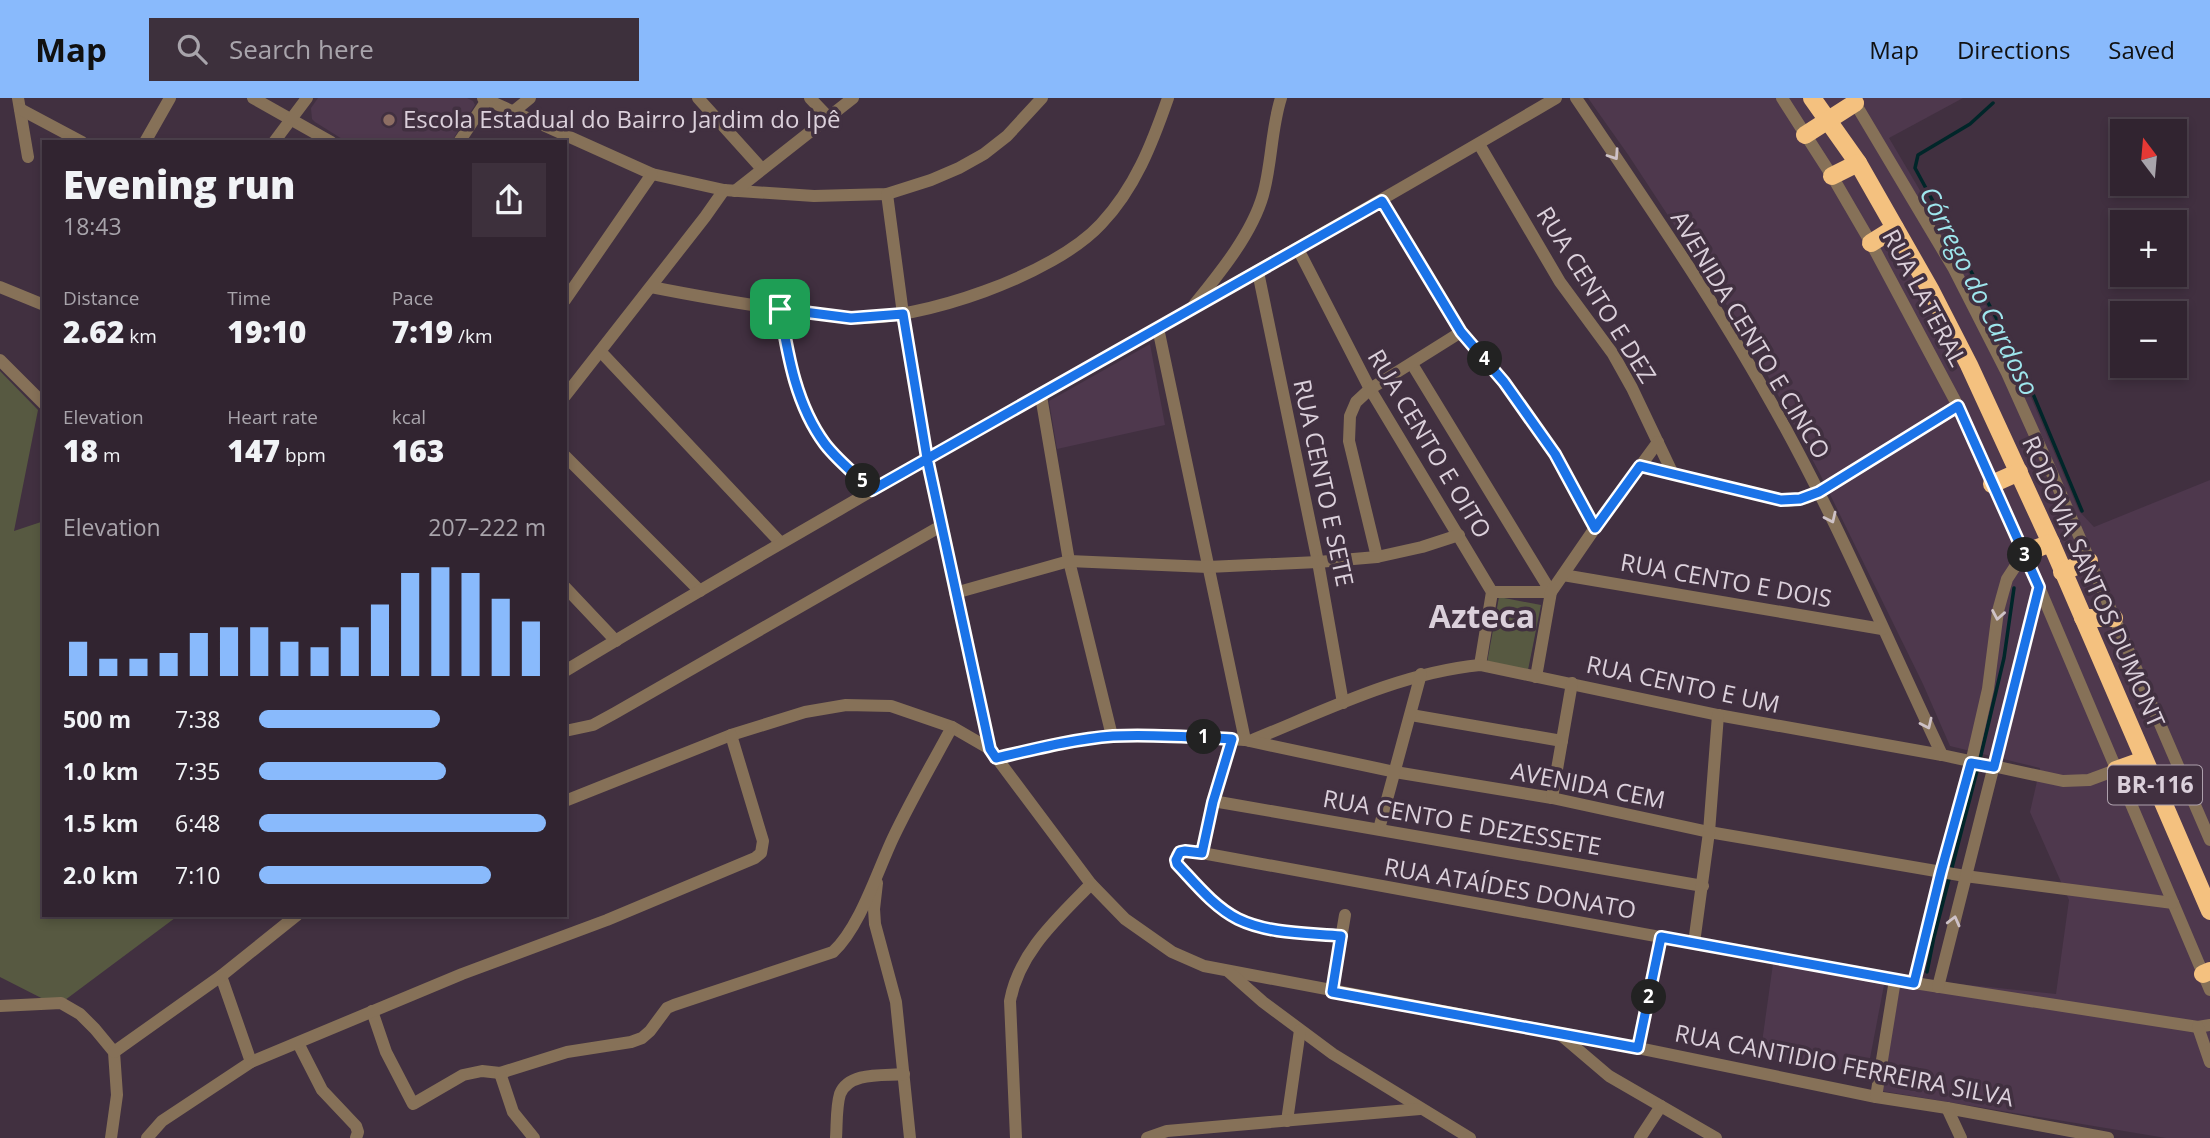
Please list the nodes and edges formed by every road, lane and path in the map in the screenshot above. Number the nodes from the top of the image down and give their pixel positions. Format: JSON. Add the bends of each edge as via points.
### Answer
{"nodes":[{"id":1,"x":170,"y":98,"type":"edge"},
{"id":2,"x":253,"y":98,"type":"edge"},
{"id":3,"x":307,"y":98,"type":"edge"},
{"id":4,"x":530,"y":98,"type":"edge"},
{"id":5,"x":698,"y":98,"type":"edge"},
{"id":6,"x":810,"y":98,"type":"edge"},
{"id":7,"x":853,"y":98,"type":"edge"},
{"id":8,"x":1042,"y":98,"type":"edge"},
{"id":9,"x":1168,"y":98,"type":"edge"},
{"id":10,"x":1282,"y":98,"type":"edge"},
{"id":11,"x":1556,"y":98,"type":"edge"},
{"id":12,"x":1576,"y":98,"type":"edge"},
{"id":13,"x":1782,"y":98,"type":"edge"},
{"id":14,"x":1812,"y":98,"type":"edge"},
{"id":15,"x":485,"y":99,"type":"edge"},
{"id":16,"x":1854,"y":101,"type":"edge"},
{"id":17,"x":19,"y":104,"type":"edge"},
{"id":18,"x":514,"y":111,"type":"junction"},
{"id":19,"x":829,"y":118,"type":"junction"},
{"id":20,"x":290,"y":119,"type":"junction"},
{"id":21,"x":1827,"y":120,"type":"junction"},
{"id":22,"x":1805,"y":135,"type":"junction"},
{"id":23,"x":79,"y":140,"type":"edge"},
{"id":24,"x":146,"y":140,"type":"edge"},
{"id":25,"x":275,"y":140,"type":"edge"},
{"id":26,"x":327,"y":140,"type":"edge"},
{"id":27,"x":460,"y":140,"type":"edge"},
{"id":28,"x":1479,"y":144,"type":"junction"},
{"id":29,"x":28,"y":157,"type":"dead end"},
{"id":30,"x":1858,"y":163,"type":"junction"},
{"id":31,"x":762,"y":169,"type":"junction"},
{"id":32,"x":652,"y":174,"type":"junction"},
{"id":33,"x":1832,"y":176,"type":"junction"},
{"id":34,"x":729,"y":191,"type":"junction"},
{"id":35,"x":887,"y":194,"type":"junction"},
{"id":36,"x":1382,"y":201,"type":"junction"},
{"id":37,"x":1895,"y":228,"type":"junction"},
{"id":38,"x":1871,"y":243,"type":"junction"},
{"id":39,"x":1298,"y":249,"type":"junction"},
{"id":40,"x":1258,"y":272,"type":"junction"},
{"id":41,"x":570,"y":282,"type":"edge"},
{"id":42,"x":0,"y":287,"type":"edge"},
{"id":43,"x":651,"y":287,"type":"junction"},
{"id":44,"x":42,"y":304,"type":"edge"},
{"id":45,"x":780,"y":309,"type":"junction"},
{"id":46,"x":1189,"y":311,"type":"junction"},
{"id":47,"x":903,"y":314,"type":"junction"},
{"id":48,"x":1158,"y":328,"type":"junction"},
{"id":49,"x":1461,"y":332,"type":"junction"},
{"id":50,"x":601,"y":352,"type":"junction"},
{"id":51,"x":0,"y":360,"type":"edge"},
{"id":52,"x":1412,"y":364,"type":"junction"},
{"id":53,"x":1370,"y":389,"type":"junction"},
{"id":54,"x":567,"y":394,"type":"edge"},
{"id":55,"x":1041,"y":396,"type":"junction"},
{"id":56,"x":42,"y":402,"type":"edge"},
{"id":57,"x":1958,"y":406,"type":"junction"},
{"id":58,"x":1658,"y":442,"type":"junction"},
{"id":59,"x":567,"y":458,"type":"edge"},
{"id":60,"x":927,"y":458,"type":"junction"},
{"id":61,"x":1640,"y":466,"type":"junction"},
{"id":62,"x":1672,"y":472,"type":"junction"},
{"id":63,"x":2019,"y":472,"type":"junction"},
{"id":64,"x":1992,"y":484,"type":"junction"},
{"id":65,"x":872,"y":490,"type":"junction"},
{"id":66,"x":1819,"y":492,"type":"junction"},
{"id":67,"x":941,"y":526,"type":"junction"},
{"id":68,"x":1595,"y":528,"type":"junction"},
{"id":69,"x":1459,"y":535,"type":"junction"},
{"id":70,"x":780,"y":542,"type":"junction"},
{"id":71,"x":2051,"y":543,"type":"junction"},
{"id":72,"x":2024,"y":553,"type":"junction"},
{"id":73,"x":1377,"y":557,"type":"junction"},
{"id":74,"x":1069,"y":561,"type":"junction"},
{"id":75,"x":2089,"y":561,"type":"junction"},
{"id":76,"x":1318,"y":562,"type":"junction"},
{"id":77,"x":1208,"y":567,"type":"junction"},
{"id":78,"x":2062,"y":572,"type":"junction"},
{"id":79,"x":1563,"y":575,"type":"junction"},
{"id":80,"x":2039,"y":587,"type":"junction"},
{"id":81,"x":567,"y":589,"type":"edge"},
{"id":82,"x":700,"y":591,"type":"junction"},
{"id":83,"x":1492,"y":592,"type":"junction"},
{"id":84,"x":1551,"y":592,"type":"junction"},
{"id":85,"x":955,"y":593,"type":"junction"},
{"id":86,"x":2083,"y":618,"type":"junction"},
{"id":87,"x":2114,"y":618,"type":"junction"},
{"id":88,"x":1882,"y":629,"type":"junction"},
{"id":89,"x":616,"y":641,"type":"junction"},
{"id":90,"x":1480,"y":665,"type":"junction"},
{"id":91,"x":567,"y":670,"type":"edge"},
{"id":92,"x":1421,"y":674,"type":"junction"},
{"id":93,"x":1536,"y":677,"type":"junction"},
{"id":94,"x":1572,"y":683,"type":"junction"},
{"id":95,"x":1343,"y":703,"type":"junction"},
{"id":96,"x":1411,"y":715,"type":"junction"},
{"id":97,"x":1718,"y":715,"type":"junction"},
{"id":98,"x":952,"y":727,"type":"junction"},
{"id":99,"x":567,"y":730,"type":"edge"},
{"id":100,"x":731,"y":735,"type":"junction"},
{"id":101,"x":1112,"y":736,"type":"junction"},
{"id":102,"x":1242,"y":740,"type":"junction"},
{"id":103,"x":1562,"y":741,"type":"junction"},
{"id":104,"x":993,"y":754,"type":"junction"},
{"id":105,"x":1942,"y":755,"type":"junction"},
{"id":106,"x":2144,"y":760,"type":"junction"},
{"id":107,"x":1971,"y":763,"type":"junction"},
{"id":108,"x":1994,"y":767,"type":"junction"},
{"id":109,"x":2116,"y":770,"type":"junction"},
{"id":110,"x":1395,"y":772,"type":"junction"},
{"id":111,"x":1552,"y":798,"type":"junction"},
{"id":112,"x":567,"y":800,"type":"edge"},
{"id":113,"x":1213,"y":802,"type":"junction"},
{"id":114,"x":1380,"y":830,"type":"junction"},
{"id":115,"x":1709,"y":832,"type":"junction"},
{"id":116,"x":2210,"y":840,"type":"edge"},
{"id":117,"x":1202,"y":853,"type":"junction"},
{"id":118,"x":879,"y":870,"type":"junction"},
{"id":119,"x":1941,"y":872,"type":"junction"},
{"id":120,"x":1965,"y":876,"type":"junction"},
{"id":121,"x":1091,"y":884,"type":"junction"},
{"id":122,"x":1703,"y":887,"type":"junction"},
{"id":123,"x":2173,"y":903,"type":"junction"},
{"id":124,"x":2210,"y":911,"type":"edge"},
{"id":125,"x":1345,"y":915,"type":"dead end"},
{"id":126,"x":295,"y":917,"type":"edge"},
{"id":127,"x":1341,"y":936,"type":"junction"},
{"id":128,"x":1661,"y":937,"type":"junction"},
{"id":129,"x":1694,"y":943,"type":"junction"},
{"id":130,"x":1229,"y":972,"type":"junction"},
{"id":131,"x":221,"y":976,"type":"junction"},
{"id":132,"x":2208,"y":978,"type":"edge"},
{"id":133,"x":1895,"y":980,"type":"junction"},
{"id":134,"x":1914,"y":983,"type":"junction"},
{"id":135,"x":1938,"y":987,"type":"junction"},
{"id":136,"x":1332,"y":992,"type":"junction"},
{"id":137,"x":0,"y":1006,"type":"edge"},
{"id":138,"x":372,"y":1011,"type":"junction"},
{"id":139,"x":2204,"y":1026,"type":"edge"},
{"id":140,"x":1300,"y":1030,"type":"junction"},
{"id":141,"x":1560,"y":1034,"type":"junction"},
{"id":142,"x":298,"y":1043,"type":"junction"},
{"id":143,"x":1638,"y":1048,"type":"junction"},
{"id":144,"x":114,"y":1052,"type":"junction"},
{"id":145,"x":251,"y":1062,"type":"junction"},
{"id":146,"x":2210,"y":1062,"type":"edge"},
{"id":147,"x":500,"y":1073,"type":"junction"},
{"id":148,"x":904,"y":1074,"type":"junction"},
{"id":149,"x":1876,"y":1097,"type":"junction"},
{"id":150,"x":1661,"y":1106,"type":"junction"},
{"id":151,"x":1947,"y":1108,"type":"junction"},
{"id":152,"x":1420,"y":1109,"type":"junction"},
{"id":153,"x":1287,"y":1121,"type":"junction"},
{"id":154,"x":1170,"y":1134,"type":"edge"},
{"id":155,"x":2095,"y":1137,"type":"edge"},
{"id":156,"x":111,"y":1138,"type":"edge"},
{"id":157,"x":147,"y":1138,"type":"edge"},
{"id":158,"x":356,"y":1138,"type":"edge"},
{"id":159,"x":534,"y":1138,"type":"edge"},
{"id":160,"x":836,"y":1138,"type":"edge"},
{"id":161,"x":910,"y":1138,"type":"edge"},
{"id":162,"x":1016,"y":1138,"type":"edge"},
{"id":163,"x":1147,"y":1138,"type":"edge"},
{"id":164,"x":1471,"y":1138,"type":"edge"},
{"id":165,"x":1640,"y":1138,"type":"edge"},
{"id":166,"x":1716,"y":1138,"type":"edge"},
{"id":167,"x":1961,"y":1138,"type":"edge"},
{"id":168,"x":2108,"y":1138,"type":"edge"}],
"edges":[{"from":1,"to":24,"type":"street"},
{"from":2,"to":20,"type":"street"},
{"from":3,"to":20,"type":"street"},
{"from":4,"to":18,"type":"street"},
{"from":5,"to":31,"type":"street"},
{"from":6,"to":19,"type":"street"},
{"from":7,"to":19,"type":"street"},
{"from":8,"to":35,"type":"street","via":[[984,153],[931,180]]},
{"from":9,"to":47,"type":"street","via":[[1140,170],[1101,225],[1035,269]]},
{"from":10,"to":46,"type":"street","via":[[1263,196],[1229,261]]},
{"from":11,"to":28,"type":"street"},
{"from":12,"to":66,"type":"street","name":"AVENIDA CENTO E CINCO","one_way":true,"via":[[1728,328]]},
{"from":13,"to":22,"type":"street","name":"RUA LATERAL"},
{"from":14,"to":21,"type":"highway","name":"RODOVIA SANTOS DUMONT","number":"BR-116"},
{"from":15,"to":18,"type":"street"},
{"from":15,"to":27,"type":"street"},
{"from":16,"to":21,"type":"highway"},
{"from":16,"to":75,"type":"street","via":[[1954,269],[1991,341]]},
{"from":17,"to":23,"type":"street"},
{"from":17,"to":29,"type":"street"},
{"from":18,"to":32,"type":"street"},
{"from":19,"to":31,"type":"street"},
{"from":20,"to":25,"type":"street"},
{"from":20,"to":26,"type":"street"},
{"from":21,"to":22,"type":"highway"},
{"from":21,"to":30,"type":"highway","name":"RODOVIA SANTOS DUMONT","number":"BR-116"},
{"from":22,"to":33,"type":"street","name":"RUA LATERAL"},
{"from":28,"to":36,"type":"street"},
{"from":28,"to":58,"type":"street","name":"RUA CENTO E DEZ","via":[[1560,282],[1613,354]]},
{"from":30,"to":33,"type":"highway"},
{"from":30,"to":37,"type":"highway","name":"RODOVIA SANTOS DUMONT","number":"BR-116"},
{"from":31,"to":34,"type":"street"},
{"from":32,"to":34,"type":"street"},
{"from":32,"to":41,"type":"street"},
{"from":33,"to":38,"type":"street","name":"RUA LATERAL"},
{"from":34,"to":35,"type":"street"},
{"from":34,"to":43,"type":"street"},
{"from":35,"to":47,"type":"street"},
{"from":36,"to":39,"type":"street"},
{"from":36,"to":49,"type":"street"},
{"from":37,"to":38,"type":"highway"},
{"from":37,"to":63,"type":"highway","name":"RODOVIA SANTOS DUMONT","number":"BR-116","via":[[1969,365]]},
{"from":38,"to":57,"type":"street","name":"RUA LATERAL"},
{"from":39,"to":40,"type":"street"},
{"from":39,"to":53,"type":"street","name":"RUA CENTO E OITO"},
{"from":40,"to":46,"type":"street"},
{"from":40,"to":76,"type":"street","name":"RUA CENTO E SETE"},
{"from":42,"to":44,"type":"street"},
{"from":43,"to":45,"type":"street"},
{"from":43,"to":50,"type":"street"},
{"from":45,"to":47,"type":"street","via":[[851,318]]},
{"from":45,"to":65,"type":"street","via":[[788,355],[806,412],[827,446]]},
{"from":46,"to":48,"type":"street"},
{"from":47,"to":60,"type":"street"},
{"from":48,"to":55,"type":"street"},
{"from":48,"to":77,"type":"street"},
{"from":49,"to":52,"type":"street"},
{"from":49,"to":68,"type":"street","via":[[1548,443]]},
{"from":50,"to":54,"type":"street"},
{"from":50,"to":70,"type":"street"},
{"from":51,"to":56,"type":"street"},
{"from":52,"to":53,"type":"street"},
{"from":52,"to":84,"type":"street"},
{"from":53,"to":69,"type":"street","name":"RUA CENTO E OITO"},
{"from":53,"to":73,"type":"street","via":[[1356,402],[1350,416],[1349,441]]},
{"from":55,"to":60,"type":"street"},
{"from":55,"to":74,"type":"street"},
{"from":57,"to":64,"type":"street","name":"RUA LATERAL"},
{"from":57,"to":66,"type":"street"},
{"from":58,"to":61,"type":"street"},
{"from":58,"to":62,"type":"street","name":"RUA CENTO E DEZ"},
{"from":59,"to":82,"type":"street"},
{"from":60,"to":65,"type":"street"},
{"from":60,"to":67,"type":"street"},
{"from":61,"to":62,"type":"street"},
{"from":61,"to":68,"type":"street"},
{"from":62,"to":66,"type":"street","via":[[1787,500]]},
{"from":63,"to":64,"type":"highway"},
{"from":63,"to":71,"type":"highway","name":"RODOVIA SANTOS DUMONT","number":"BR-116"},
{"from":64,"to":72,"type":"street","name":"RUA LATERAL"},
{"from":65,"to":70,"type":"street"},
{"from":66,"to":88,"type":"street","name":"AVENIDA CENTO E CINCO","one_way":true},
{"from":67,"to":85,"type":"street"},
{"from":67,"to":99,"type":"street","via":[[593,725]]},
{"from":68,"to":79,"type":"street"},
{"from":69,"to":73,"type":"street"},
{"from":69,"to":83,"type":"street","name":"RUA CENTO E OITO"},
{"from":70,"to":82,"type":"street"},
{"from":71,"to":72,"type":"highway"},
{"from":71,"to":78,"type":"highway","name":"RODOVIA SANTOS DUMONT","number":"BR-116"},
{"from":72,"to":80,"type":"street","name":"RUA LATERAL"},
{"from":72,"to":107,"type":"street","one_way":true,"via":[[2003,593]]},
{"from":73,"to":76,"type":"street"},
{"from":74,"to":77,"type":"street"},
{"from":74,"to":85,"type":"street"},
{"from":74,"to":101,"type":"street"},
{"from":75,"to":78,"type":"highway"},
{"from":75,"to":87,"type":"street"},
{"from":76,"to":77,"type":"street"},
{"from":76,"to":95,"type":"street","name":"RUA CENTO E SETE"},
{"from":77,"to":102,"type":"street"},
{"from":78,"to":86,"type":"highway","name":"RODOVIA SANTOS DUMONT","number":"BR-116"},
{"from":79,"to":84,"type":"street"},
{"from":79,"to":88,"type":"street","name":"RUA CENTO E DOIS"},
{"from":80,"to":108,"type":"street"},
{"from":80,"to":109,"type":"street","name":"RUA LATERAL"},
{"from":81,"to":89,"type":"street"},
{"from":82,"to":89,"type":"street"},
{"from":83,"to":84,"type":"street"},
{"from":83,"to":90,"type":"street"},
{"from":84,"to":93,"type":"street"},
{"from":85,"to":104,"type":"street"},
{"from":86,"to":87,"type":"highway"},
{"from":86,"to":106,"type":"highway","name":"RODOVIA SANTOS DUMONT","number":"BR-116"},
{"from":87,"to":116,"type":"street"},
{"from":88,"to":105,"type":"street","name":"AVENIDA CENTO E CINCO","one_way":true},
{"from":89,"to":91,"type":"street"},
{"from":90,"to":92,"type":"street","name":"RUA CENTO E UM"},
{"from":90,"to":93,"type":"street","name":"RUA CENTO E UM"},
{"from":92,"to":95,"type":"street","name":"RUA CENTO E UM"},
{"from":92,"to":96,"type":"street"},
{"from":93,"to":94,"type":"street","name":"RUA CENTO E UM"},
{"from":94,"to":97,"type":"street","name":"RUA CENTO E UM"},
{"from":94,"to":103,"type":"street"},
{"from":95,"to":102,"type":"street","name":"RUA CENTO E UM"},
{"from":96,"to":103,"type":"street"},
{"from":96,"to":110,"type":"street"},
{"from":97,"to":105,"type":"street","name":"RUA CENTO E UM"},
{"from":97,"to":115,"type":"street"},
{"from":98,"to":100,"type":"street","name":"RUA CANTIDIO FERREIRA SILVA","via":[[891,706],[846,705],[804,712]]},
{"from":98,"to":104,"type":"street","name":"RUA CANTIDIO FERREIRA SILVA"},
{"from":98,"to":118,"type":"street"},
{"from":100,"to":112,"type":"street","name":"RUA CANTIDIO FERREIRA SILVA"},
{"from":100,"to":138,"type":"street","via":[[763,841],[755,858]]},
{"from":101,"to":102,"type":"street","name":"AVENIDA CEM"},
{"from":101,"to":104,"type":"street","name":"AVENIDA CEM"},
{"from":102,"to":110,"type":"street","name":"AVENIDA CEM"},
{"from":102,"to":113,"type":"street"},
{"from":103,"to":111,"type":"street"},
{"from":104,"to":121,"type":"street","name":"RUA CANTIDIO FERREIRA SILVA"},
{"from":105,"to":107,"type":"street","name":"RUA CENTO E UM"},
{"from":106,"to":109,"type":"highway"},
{"from":106,"to":124,"type":"highway","name":"RODOVIA SANTOS DUMONT","number":"BR-116"},
{"from":107,"to":108,"type":"street","name":"RUA CENTO E UM"},
{"from":107,"to":119,"type":"street"},
{"from":108,"to":109,"type":"street","name":"RUA CENTO E UM","via":[[2063,781],[2089,780]]},
{"from":108,"to":120,"type":"street"},
{"from":109,"to":123,"type":"street","name":"RUA LATERAL"},
{"from":110,"to":111,"type":"street","name":"AVENIDA CEM"},
{"from":110,"to":114,"type":"street"},
{"from":111,"to":115,"type":"street","name":"AVENIDA CEM"},
{"from":113,"to":114,"type":"street","name":"RUA CENTO E DEZESSETE"},
{"from":113,"to":117,"type":"street"},
{"from":114,"to":122,"type":"street","name":"RUA CENTO E DEZESSETE"},
{"from":115,"to":119,"type":"street","name":"AVENIDA CEM"},
{"from":115,"to":122,"type":"street"},
{"from":117,"to":127,"type":"street","name":"RUA ATAÍDES DONATO","via":[[1185,851],[1177,855],[1177,864],[1216,904],[1237,918],[1263,928]]},
{"from":117,"to":128,"type":"street","name":"RUA ATAÍDES DONATO"},
{"from":118,"to":147,"type":"street","via":[[842,944],[833,952],[667,1008],[650,1031],[631,1042],[567,1052]]},
{"from":118,"to":148,"type":"street","via":[[875,924],[896,1002]]},
{"from":119,"to":120,"type":"street","name":"AVENIDA CEM"},
{"from":119,"to":134,"type":"street"},
{"from":120,"to":123,"type":"street","name":"AVENIDA CEM"},
{"from":135,"to":120,"type":"street","one_way":true},
{"from":121,"to":130,"type":"street","name":"RUA CANTIDIO FERREIRA SILVA","via":[[1125,919],[1172,952]]},
{"from":121,"to":162,"type":"street","via":[[1043,934],[1013,985]]},
{"from":122,"to":129,"type":"street"},
{"from":123,"to":132,"type":"street","name":"RUA LATERAL"},
{"from":125,"to":127,"type":"street"},
{"from":126,"to":131,"type":"street"},
{"from":127,"to":136,"type":"street"},
{"from":128,"to":129,"type":"street","name":"RUA ATAÍDES DONATO"},
{"from":128,"to":143,"type":"street"},
{"from":129,"to":133,"type":"street","name":"RUA ATAÍDES DONATO"},
{"from":130,"to":136,"type":"street","name":"RUA CANTIDIO FERREIRA SILVA"},
{"from":130,"to":140,"type":"street"},
{"from":131,"to":144,"type":"street"},
{"from":131,"to":145,"type":"street"},
{"from":133,"to":134,"type":"street","name":"RUA ATAÍDES DONATO"},
{"from":133,"to":149,"type":"street"},
{"from":134,"to":135,"type":"street","name":"RUA ATAÍDES DONATO"},
{"from":135,"to":139,"type":"street","name":"RUA ATAÍDES DONATO"},
{"from":136,"to":141,"type":"street","name":"RUA CANTIDIO FERREIRA SILVA"},
{"from":137,"to":144,"type":"street","via":[[61,1003],[79,1014]]},
{"from":138,"to":142,"type":"street"},
{"from":138,"to":147,"type":"street","via":[[386,1052],[413,1104],[463,1075]]},
{"from":139,"to":146,"type":"street"},
{"from":140,"to":152,"type":"street"},
{"from":140,"to":153,"type":"street"},
{"from":141,"to":143,"type":"street","name":"RUA CANTIDIO FERREIRA SILVA"},
{"from":141,"to":150,"type":"street","via":[[1609,1076]]},
{"from":142,"to":145,"type":"street"},
{"from":142,"to":158,"type":"street","via":[[322,1090],[356,1126]]},
{"from":143,"to":149,"type":"street","name":"RUA CANTIDIO FERREIRA SILVA"},
{"from":144,"to":156,"type":"street","via":[[117,1095]]},
{"from":145,"to":157,"type":"street","via":[[162,1121]]},
{"from":147,"to":159,"type":"street","via":[[513,1112]]},
{"from":148,"to":160,"type":"street","via":[[860,1077],[844,1087]]},
{"from":148,"to":161,"type":"street"},
{"from":149,"to":151,"type":"street","name":"RUA CANTIDIO FERREIRA SILVA"},
{"from":150,"to":165,"type":"street"},
{"from":150,"to":166,"type":"street"},
{"from":151,"to":155,"type":"street","name":"RUA CANTIDIO FERREIRA SILVA"},
{"from":151,"to":167,"type":"street"},
{"from":152,"to":153,"type":"street"},
{"from":152,"to":164,"type":"street"},
{"from":153,"to":154,"type":"street"},
{"from":154,"to":163,"type":"street"},
{"from":155,"to":168,"type":"street","name":"RUA CANTIDIO FERREIRA SILVA"}]}
